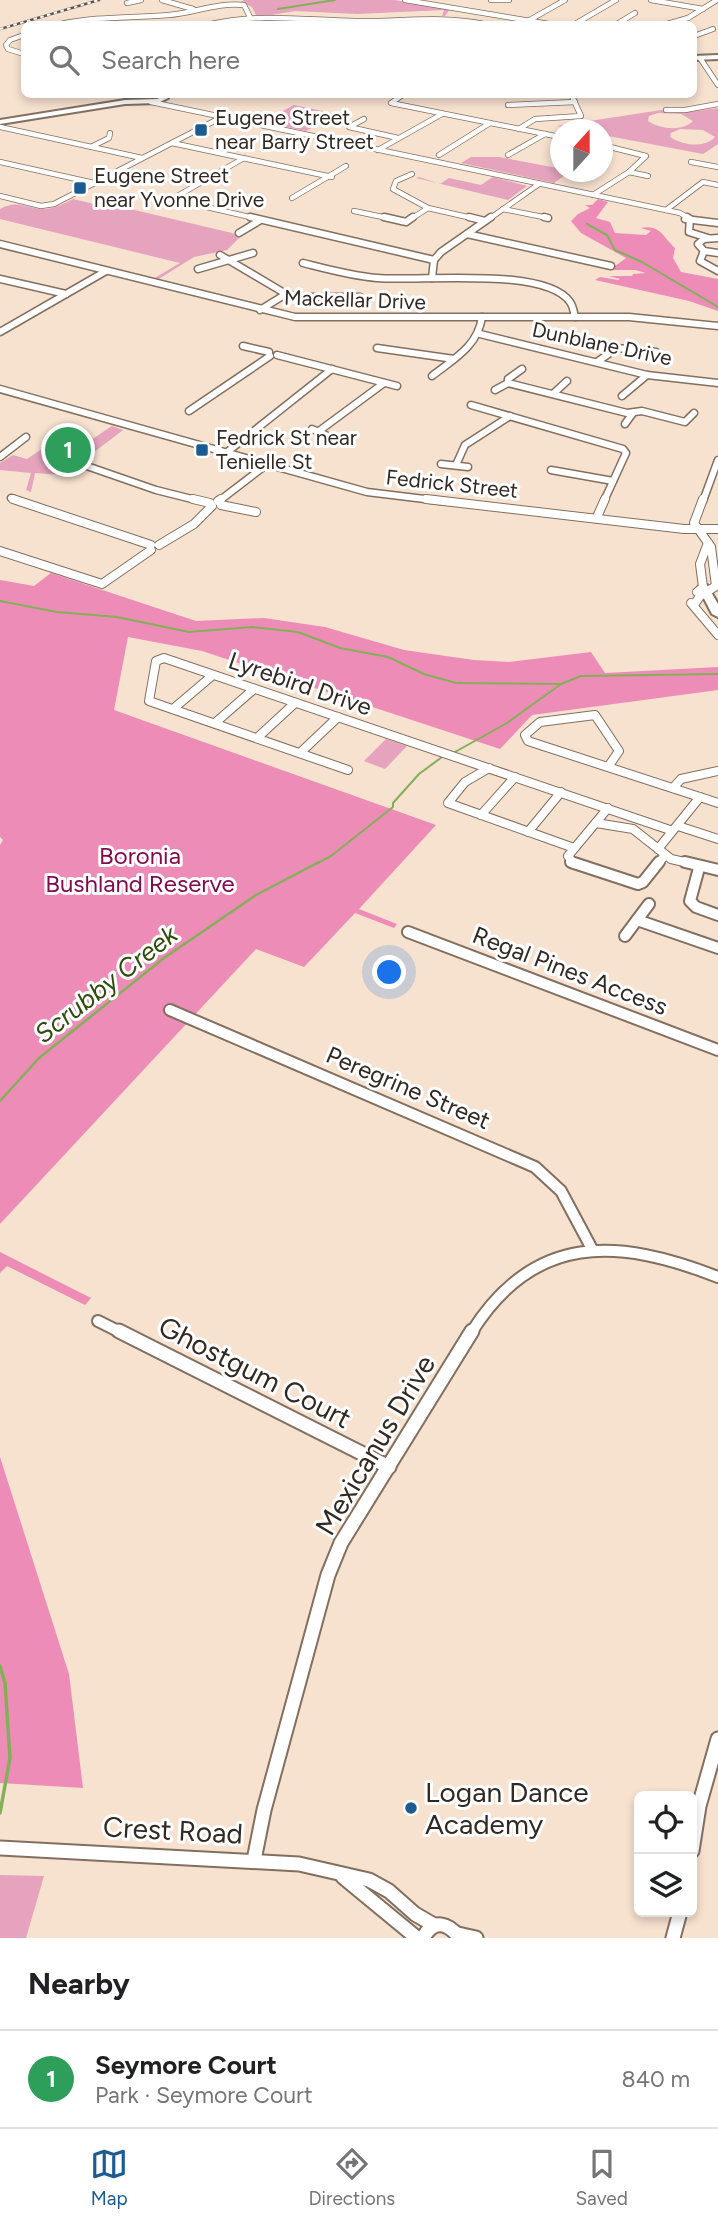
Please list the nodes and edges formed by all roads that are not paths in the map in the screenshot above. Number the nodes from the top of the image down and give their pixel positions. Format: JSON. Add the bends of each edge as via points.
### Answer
{"nodes":[{"id":1,"x":141,"y":0,"type":"edge"},
{"id":2,"x":162,"y":0,"type":"edge"},
{"id":3,"x":405,"y":0,"type":"edge"},
{"id":4,"x":491,"y":0,"type":"edge"},
{"id":5,"x":509,"y":0,"type":"edge"},
{"id":6,"x":565,"y":0,"type":"edge"},
{"id":7,"x":616,"y":0,"type":"edge"},
{"id":8,"x":651,"y":0,"type":"edge"},
{"id":9,"x":717,"y":0,"type":"edge"},
{"id":10,"x":222,"y":1,"type":"edge"},
{"id":11,"x":124,"y":4,"type":"dead end"},
{"id":12,"x":704,"y":9,"type":"junction"},
{"id":13,"x":193,"y":10,"type":"junction"},
{"id":14,"x":635,"y":13,"type":"dead end"},
{"id":15,"x":148,"y":17,"type":"junction"},
{"id":16,"x":250,"y":17,"type":"junction"},
{"id":17,"x":76,"y":21,"type":"edge"},
{"id":18,"x":150,"y":21,"type":"edge"},
{"id":19,"x":228,"y":21,"type":"edge"},
{"id":20,"x":354,"y":21,"type":"edge"},
{"id":21,"x":403,"y":21,"type":"edge"},
{"id":22,"x":464,"y":21,"type":"edge"},
{"id":23,"x":528,"y":21,"type":"joint"},
{"id":24,"x":580,"y":21,"type":"edge"},
{"id":25,"x":622,"y":21,"type":"edge"},
{"id":26,"x":680,"y":21,"type":"edge"},
{"id":27,"x":713,"y":29,"type":"dead end"},
{"id":28,"x":697,"y":35,"type":"edge"},
{"id":29,"x":21,"y":36,"type":"edge"},
{"id":30,"x":3,"y":45,"type":"edge"},
{"id":31,"x":21,"y":53,"type":"edge"},
{"id":32,"x":718,"y":58,"type":"edge"},
{"id":33,"x":697,"y":59,"type":"edge"},
{"id":34,"x":718,"y":85,"type":"edge"},
{"id":35,"x":143,"y":98,"type":"edge"},
{"id":36,"x":167,"y":98,"type":"edge"},
{"id":37,"x":398,"y":98,"type":"edge"},
{"id":38,"x":573,"y":98,"type":"edge"},
{"id":39,"x":575,"y":102,"type":"junction"},
{"id":40,"x":718,"y":104,"type":"edge"},
{"id":41,"x":508,"y":105,"type":"dead end"},
{"id":42,"x":181,"y":108,"type":"junction"},
{"id":43,"x":666,"y":110,"type":"dead end"},
{"id":44,"x":442,"y":114,"type":"junction"},
{"id":45,"x":222,"y":117,"type":"junction"},
{"id":46,"x":364,"y":119,"type":"dead end"},
{"id":47,"x":490,"y":123,"type":"junction"},
{"id":48,"x":1,"y":124,"type":"edge"},
{"id":49,"x":519,"y":129,"type":"junction"},
{"id":50,"x":110,"y":134,"type":"dead end"},
{"id":51,"x":545,"y":134,"type":"junction"},
{"id":52,"x":550,"y":135,"type":"edge"},
{"id":53,"x":399,"y":138,"type":"junction"},
{"id":54,"x":172,"y":143,"type":"junction"},
{"id":55,"x":91,"y":147,"type":"junction"},
{"id":56,"x":613,"y":148,"type":"edge"},
{"id":57,"x":378,"y":150,"type":"junction"},
{"id":58,"x":439,"y":155,"type":"dead end"},
{"id":59,"x":508,"y":155,"type":"dead end"},
{"id":60,"x":143,"y":158,"type":"junction"},
{"id":61,"x":244,"y":158,"type":"junction"},
{"id":62,"x":0,"y":162,"type":"edge"},
{"id":63,"x":346,"y":166,"type":"dead end"},
{"id":64,"x":686,"y":166,"type":"dead end"},
{"id":65,"x":718,"y":167,"type":"edge"},
{"id":66,"x":629,"y":172,"type":"junction"},
{"id":67,"x":412,"y":174,"type":"dead end"},
{"id":68,"x":648,"y":176,"type":"dead end"},
{"id":69,"x":332,"y":177,"type":"junction"},
{"id":70,"x":94,"y":183,"type":"junction"},
{"id":71,"x":539,"y":184,"type":"junction"},
{"id":72,"x":718,"y":185,"type":"edge"},
{"id":73,"x":593,"y":195,"type":"junction"},
{"id":74,"x":0,"y":196,"type":"edge"},
{"id":75,"x":292,"y":198,"type":"dead end"},
{"id":76,"x":428,"y":208,"type":"junction"},
{"id":77,"x":503,"y":209,"type":"junction"},
{"id":78,"x":666,"y":210,"type":"junction"},
{"id":79,"x":354,"y":211,"type":"dead end"},
{"id":80,"x":548,"y":218,"type":"dead end"},
{"id":81,"x":687,"y":219,"type":"junction"},
{"id":82,"x":259,"y":221,"type":"junction"},
{"id":83,"x":485,"y":221,"type":"junction"},
{"id":84,"x":718,"y":223,"type":"edge"},
{"id":85,"x":239,"y":233,"type":"dead end"},
{"id":86,"x":467,"y":234,"type":"junction"},
{"id":87,"x":708,"y":238,"type":"junction"},
{"id":88,"x":718,"y":238,"type":"edge"},
{"id":89,"x":0,"y":244,"type":"edge"},
{"id":90,"x":698,"y":244,"type":"junction"},
{"id":91,"x":704,"y":250,"type":"junction"},
{"id":92,"x":717,"y":253,"type":"edge"},
{"id":93,"x":264,"y":254,"type":"dead end"},
{"id":94,"x":220,"y":255,"type":"dead end"},
{"id":95,"x":229,"y":260,"type":"junction"},
{"id":96,"x":434,"y":260,"type":"junction"},
{"id":97,"x":301,"y":264,"type":"dead end"},
{"id":98,"x":611,"y":266,"type":"dead end"},
{"id":99,"x":186,"y":267,"type":"dead end"},
{"id":100,"x":716,"y":270,"type":"edge"},
{"id":101,"x":106,"y":271,"type":"junction"},
{"id":102,"x":432,"y":278,"type":"junction"},
{"id":103,"x":0,"y":279,"type":"edge"},
{"id":104,"x":357,"y":289,"type":"dead end"},
{"id":105,"x":66,"y":294,"type":"junction"},
{"id":106,"x":286,"y":294,"type":"junction"},
{"id":107,"x":260,"y":310,"type":"junction"},
{"id":108,"x":482,"y":317,"type":"junction"},
{"id":109,"x":575,"y":317,"type":"junction"},
{"id":110,"x":718,"y":326,"type":"edge"},
{"id":111,"x":2,"y":329,"type":"edge"},
{"id":112,"x":480,"y":334,"type":"junction"},
{"id":113,"x":243,"y":346,"type":"dead end"},
{"id":114,"x":377,"y":348,"type":"dead end"},
{"id":115,"x":656,"y":352,"type":"dead end"},
{"id":116,"x":272,"y":354,"type":"junction"},
{"id":117,"x":454,"y":359,"type":"junction"},
{"id":118,"x":597,"y":362,"type":"junction"},
{"id":119,"x":332,"y":369,"type":"junction"},
{"id":120,"x":522,"y":369,"type":"dead end"},
{"id":121,"x":647,"y":374,"type":"junction"},
{"id":122,"x":432,"y":376,"type":"dead end"},
{"id":123,"x":567,"y":381,"type":"dead end"},
{"id":124,"x":384,"y":383,"type":"junction"},
{"id":125,"x":508,"y":383,"type":"junction"},
{"id":126,"x":718,"y":383,"type":"edge"},
{"id":127,"x":397,"y":386,"type":"dead end"},
{"id":128,"x":0,"y":389,"type":"edge"},
{"id":129,"x":495,"y":390,"type":"dead end"},
{"id":130,"x":554,"y":393,"type":"junction"},
{"id":131,"x":622,"y":397,"type":"dead end"},
{"id":132,"x":652,"y":401,"type":"dead end"},
{"id":133,"x":471,"y":405,"type":"dead end"},
{"id":134,"x":189,"y":411,"type":"dead end"},
{"id":135,"x":642,"y":411,"type":"junction"},
{"id":136,"x":633,"y":413,"type":"junction"},
{"id":137,"x":694,"y":413,"type":"dead end"},
{"id":138,"x":510,"y":416,"type":"junction"},
{"id":139,"x":625,"y":424,"type":"dead end"},
{"id":140,"x":26,"y":437,"type":"dead end"},
{"id":141,"x":330,"y":437,"type":"dead end"},
{"id":142,"x":226,"y":453,"type":"junction"},
{"id":143,"x":0,"y":457,"type":"edge"},
{"id":144,"x":718,"y":460,"type":"edge"},
{"id":145,"x":81,"y":464,"type":"dead end"},
{"id":146,"x":441,"y":464,"type":"dead end"},
{"id":147,"x":266,"y":465,"type":"junction"},
{"id":148,"x":456,"y":466,"type":"junction"},
{"id":149,"x":468,"y":467,"type":"dead end"},
{"id":150,"x":94,"y":468,"type":"junction"},
{"id":151,"x":551,"y":470,"type":"dead end"},
{"id":152,"x":86,"y":473,"type":"dead end"},
{"id":153,"x":613,"y":481,"type":"junction"},
{"id":154,"x":30,"y":495,"type":"dead end"},
{"id":155,"x":10,"y":498,"type":"dead end"},
{"id":156,"x":22,"y":501,"type":"junction"},
{"id":157,"x":215,"y":504,"type":"junction"},
{"id":158,"x":256,"y":512,"type":"dead end"},
{"id":159,"x":597,"y":517,"type":"junction"},
{"id":160,"x":718,"y":523,"type":"edge"},
{"id":161,"x":697,"y":527,"type":"junction"},
{"id":162,"x":718,"y":529,"type":"edge"},
{"id":163,"x":708,"y":543,"type":"junction"},
{"id":164,"x":154,"y":547,"type":"junction"},
{"id":165,"x":0,"y":551,"type":"edge"},
{"id":166,"x":704,"y":590,"type":"junction"},
{"id":167,"x":718,"y":614,"type":"edge"},
{"id":168,"x":718,"y":635,"type":"edge"},
{"id":169,"x":213,"y":675,"type":"junction"},
{"id":170,"x":254,"y":689,"type":"junction"},
{"id":171,"x":296,"y":703,"type":"junction"},
{"id":172,"x":173,"y":709,"type":"junction"},
{"id":173,"x":338,"y":717,"type":"junction"},
{"id":174,"x":215,"y":723,"type":"junction"},
{"id":175,"x":257,"y":738,"type":"junction"},
{"id":176,"x":300,"y":753,"type":"junction"},
{"id":177,"x":608,"y":767,"type":"junction"},
{"id":178,"x":489,"y":768,"type":"junction"},
{"id":179,"x":348,"y":770,"type":"dead end"},
{"id":180,"x":718,"y":771,"type":"edge"},
{"id":181,"x":515,"y":777,"type":"junction"},
{"id":182,"x":673,"y":788,"type":"junction"},
{"id":183,"x":561,"y":792,"type":"junction"},
{"id":184,"x":700,"y":797,"type":"junction"},
{"id":185,"x":718,"y":803,"type":"edge"},
{"id":186,"x":608,"y":808,"type":"junction"},
{"id":187,"x":481,"y":815,"type":"junction"},
{"id":188,"x":596,"y":823,"type":"junction"},
{"id":189,"x":674,"y":828,"type":"junction"},
{"id":190,"x":527,"y":832,"type":"junction"},
{"id":191,"x":718,"y":839,"type":"edge"},
{"id":192,"x":575,"y":848,"type":"junction"},
{"id":193,"x":661,"y":852,"type":"junction"},
{"id":194,"x":699,"y":868,"type":"junction"},
{"id":195,"x":718,"y":870,"type":"edge"},
{"id":196,"x":649,"y":904,"type":"dead end"},
{"id":197,"x":718,"y":915,"type":"edge"},
{"id":198,"x":638,"y":919,"type":"junction"},
{"id":199,"x":408,"y":932,"type":"dead end"},
{"id":200,"x":625,"y":936,"type":"dead end"},
{"id":201,"x":718,"y":948,"type":"edge"},
{"id":202,"x":170,"y":1010,"type":"dead end"},
{"id":203,"x":718,"y":1050,"type":"edge"},
{"id":204,"x":592,"y":1249,"type":"junction"},
{"id":205,"x":718,"y":1276,"type":"edge"},
{"id":206,"x":98,"y":1321,"type":"dead end"},
{"id":207,"x":389,"y":1467,"type":"junction"},
{"id":208,"x":718,"y":1739,"type":"edge"},
{"id":209,"x":697,"y":1819,"type":"edge"},
{"id":210,"x":0,"y":1848,"type":"edge"},
{"id":211,"x":254,"y":1860,"type":"junction"},
{"id":212,"x":342,"y":1876,"type":"junction"},
{"id":213,"x":679,"y":1917,"type":"edge"},
{"id":214,"x":434,"y":1925,"type":"junction"},
{"id":215,"x":459,"y":1936,"type":"edge"},
{"id":216,"x":417,"y":1938,"type":"edge"},
{"id":217,"x":423,"y":1938,"type":"edge"},
{"id":218,"x":476,"y":1938,"type":"edge"},
{"id":219,"x":673,"y":1938,"type":"edge"}],
"edges":[{"from":1,"to":11,"type":"street"},
{"from":2,"to":13,"type":"street"},
{"from":3,"to":23,"type":"street"},
{"from":4,"to":5,"type":"street"},
{"from":6,"to":23,"type":"street"},
{"from":7,"to":24,"type":"street"},
{"from":8,"to":12,"type":"street"},
{"from":9,"to":12,"type":"street"},
{"from":10,"to":13,"type":"street"},
{"from":10,"to":16,"type":"street","via":[[244,5]]},
{"from":12,"to":26,"type":"street"},
{"from":13,"to":15,"type":"street"},
{"from":14,"to":25,"type":"street"},
{"from":15,"to":17,"type":"street"},
{"from":15,"to":18,"type":"street"},
{"from":16,"to":19,"type":"street"},
{"from":16,"to":20,"type":"street"},
{"from":21,"to":22,"type":"street"},
{"from":27,"to":28,"type":"street"},
{"from":29,"to":30,"type":"street"},
{"from":30,"to":31,"type":"street"},
{"from":32,"to":33,"type":"main road"},
{"from":33,"to":34,"type":"street"},
{"from":35,"to":42,"type":"street"},
{"from":35,"to":48,"type":"main road"},
{"from":36,"to":42,"type":"street"},
{"from":37,"to":44,"type":"street","via":[[391,103]]},
{"from":38,"to":39,"type":"street"},
{"from":39,"to":41,"type":"street"},
{"from":39,"to":49,"type":"street","via":[[579,117],[535,119]]},
{"from":40,"to":43,"type":"street"},
{"from":42,"to":45,"type":"street"},
{"from":44,"to":47,"type":"street"},
{"from":44,"to":53,"type":"street"},
{"from":45,"to":54,"type":"street"},
{"from":45,"to":57,"type":"street"},
{"from":46,"to":53,"type":"street","via":[[349,127]]},
{"from":47,"to":49,"type":"street"},
{"from":47,"to":58,"type":"street"},
{"from":48,"to":55,"type":"street"},
{"from":49,"to":51,"type":"street"},
{"from":50,"to":55,"type":"street"},
{"from":51,"to":52,"type":"street"},
{"from":51,"to":59,"type":"street"},
{"from":53,"to":57,"type":"street"},
{"from":54,"to":60,"type":"street"},
{"from":54,"to":61,"type":"street"},
{"from":55,"to":60,"type":"street"},
{"from":56,"to":66,"type":"street","via":[[646,156]]},
{"from":57,"to":71,"type":"street"},
{"from":60,"to":70,"type":"street"},
{"from":61,"to":69,"type":"street"},
{"from":61,"to":82,"type":"street","via":[[172,200]]},
{"from":62,"to":70,"type":"street"},
{"from":63,"to":69,"type":"street"},
{"from":64,"to":65,"type":"street","via":[[694,160]]},
{"from":66,"to":68,"type":"street"},
{"from":66,"to":73,"type":"street"},
{"from":67,"to":76,"type":"street","via":[[396,181],[393,189]]},
{"from":69,"to":75,"type":"street"},
{"from":70,"to":74,"type":"street","via":[[47,206]]},
{"from":71,"to":73,"type":"street"},
{"from":71,"to":77,"type":"street"},
{"from":72,"to":78,"type":"street","via":[[703,181]]},
{"from":73,"to":78,"type":"street"},
{"from":76,"to":79,"type":"street","via":[[405,222]]},
{"from":76,"to":83,"type":"street"},
{"from":77,"to":80,"type":"street"},
{"from":77,"to":83,"type":"street"},
{"from":78,"to":81,"type":"street"},
{"from":81,"to":84,"type":"street"},
{"from":81,"to":87,"type":"street","via":[[689,232]]},
{"from":81,"to":90,"type":"street","via":[[682,233]]},
{"from":82,"to":85,"type":"street"},
{"from":82,"to":96,"type":"street"},
{"from":83,"to":86,"type":"street"},
{"from":86,"to":96,"type":"street"},
{"from":86,"to":98,"type":"street"},
{"from":87,"to":88,"type":"street"},
{"from":87,"to":90,"type":"street"},
{"from":89,"to":101,"type":"street","name":"Mackellar Drive"},
{"from":90,"to":91,"type":"street"},
{"from":91,"to":92,"type":"street"},
{"from":91,"to":100,"type":"street","via":[[701,261]]},
{"from":92,"to":100,"type":"street","via":[[706,261]]},
{"from":93,"to":95,"type":"street","via":[[254,252]]},
{"from":94,"to":95,"type":"street"},
{"from":95,"to":99,"type":"street","via":[[199,271]]},
{"from":95,"to":106,"type":"street"},
{"from":96,"to":102,"type":"street"},
{"from":97,"to":102,"type":"street","via":[[375,278]]},
{"from":101,"to":105,"type":"street"},
{"from":101,"to":107,"type":"street","name":"Mackellar Drive"},
{"from":102,"to":109,"type":"street","via":[[498,279],[542,287],[571,302]]},
{"from":103,"to":105,"type":"street"},
{"from":104,"to":106,"type":"street","via":[[356,297]]},
{"from":105,"to":111,"type":"street"},
{"from":106,"to":107,"type":"street"},
{"from":107,"to":108,"type":"street","name":"Mackellar Drive","via":[[314,318]]},
{"from":108,"to":109,"type":"street","name":"Mackellar Drive"},
{"from":108,"to":112,"type":"street"},
{"from":109,"to":110,"type":"street","name":"Mackellar Drive","via":[[643,317]]},
{"from":112,"to":117,"type":"street"},
{"from":112,"to":118,"type":"street","name":"Dunblane Drive"},
{"from":113,"to":116,"type":"street"},
{"from":114,"to":117,"type":"street"},
{"from":115,"to":118,"type":"street","via":[[617,348]]},
{"from":116,"to":119,"type":"street"},
{"from":116,"to":134,"type":"street"},
{"from":117,"to":122,"type":"street"},
{"from":118,"to":121,"type":"street","name":"Dunblane Drive"},
{"from":119,"to":124,"type":"street"},
{"from":119,"to":142,"type":"street"},
{"from":120,"to":125,"type":"street"},
{"from":121,"to":126,"type":"street","name":"Dunblane Drive"},
{"from":121,"to":131,"type":"street"},
{"from":123,"to":130,"type":"street"},
{"from":124,"to":127,"type":"street"},
{"from":124,"to":141,"type":"street","via":[[315,430]]},
{"from":125,"to":129,"type":"street"},
{"from":125,"to":130,"type":"street"},
{"from":128,"to":142,"type":"street","name":"Fedrick Street"},
{"from":130,"to":136,"type":"street"},
{"from":132,"to":135,"type":"street"},
{"from":133,"to":138,"type":"street"},
{"from":135,"to":136,"type":"street"},
{"from":135,"to":137,"type":"street","via":[[685,422]]},
{"from":136,"to":139,"type":"street"},
{"from":138,"to":148,"type":"street","via":[[466,445]]},
{"from":138,"to":153,"type":"street","via":[[623,449],[626,453]]},
{"from":140,"to":143,"type":"street"},
{"from":142,"to":147,"type":"street","name":"Fedrick Street"},
{"from":144,"to":161,"type":"street"},
{"from":145,"to":150,"type":"street"},
{"from":146,"to":148,"type":"street"},
{"from":147,"to":157,"type":"street"},
{"from":147,"to":159,"type":"street","name":"Fedrick Street","via":[[366,492]]},
{"from":148,"to":149,"type":"street"},
{"from":150,"to":152,"type":"street"},
{"from":150,"to":157,"type":"street"},
{"from":151,"to":153,"type":"street"},
{"from":153,"to":159,"type":"street"},
{"from":154,"to":156,"type":"street"},
{"from":155,"to":156,"type":"street"},
{"from":156,"to":164,"type":"street"},
{"from":157,"to":158,"type":"street"},
{"from":157,"to":164,"type":"street","via":[[194,524]]},
{"from":159,"to":161,"type":"street","name":"Fedrick Street"},
{"from":160,"to":161,"type":"street","name":"Fedrick Street"},
{"from":161,"to":162,"type":"street","name":"Fedrick Street"},
{"from":161,"to":163,"type":"street"},
{"from":163,"to":166,"type":"street","via":[[700,565]]},
{"from":163,"to":166,"type":"street","via":[[717,582],[715,588]]},
{"from":164,"to":165,"type":"street","via":[[102,584]]},
{"from":166,"to":167,"type":"highway"},
{"from":166,"to":168,"type":"street","via":[[694,606]]},
{"from":169,"to":170,"type":"street","name":"Lyrebird Drive"},
{"from":169,"to":172,"type":"street"},
{"from":169,"to":172,"type":"street","name":"Lyrebird Drive","via":[[157,659],[148,699]]},
{"from":170,"to":171,"type":"street","name":"Lyrebird Drive"},
{"from":170,"to":174,"type":"street"},
{"from":171,"to":173,"type":"street","name":"Lyrebird Drive"},
{"from":171,"to":175,"type":"street"},
{"from":172,"to":174,"type":"street","name":"Lyrebird Drive"},
{"from":173,"to":176,"type":"street"},
{"from":173,"to":178,"type":"street","name":"Lyrebird Drive"},
{"from":174,"to":175,"type":"street","name":"Lyrebird Drive"},
{"from":175,"to":176,"type":"street","name":"Lyrebird Drive"},
{"from":176,"to":179,"type":"street","name":"Lyrebird Drive"},
{"from":177,"to":177,"type":"street","via":[[525,739],[536,724],[597,716],[619,751]]},
{"from":177,"to":182,"type":"street"},
{"from":178,"to":181,"type":"street","name":"Lyrebird Drive"},
{"from":178,"to":187,"type":"street","via":[[465,782],[448,801]]},
{"from":180,"to":182,"type":"street","via":[[686,776]]},
{"from":181,"to":183,"type":"street","name":"Lyrebird Drive"},
{"from":181,"to":187,"type":"street"},
{"from":182,"to":184,"type":"street"},
{"from":183,"to":186,"type":"street","name":"Lyrebird Drive"},
{"from":183,"to":190,"type":"street"},
{"from":184,"to":185,"type":"street"},
{"from":184,"to":189,"type":"street"},
{"from":186,"to":188,"type":"street"},
{"from":186,"to":189,"type":"street","name":"Lyrebird Drive"},
{"from":187,"to":190,"type":"street"},
{"from":188,"to":192,"type":"street"},
{"from":188,"to":193,"type":"street","via":[[633,829]]},
{"from":189,"to":191,"type":"street","name":"Lyrebird Drive"},
{"from":189,"to":193,"type":"street"},
{"from":190,"to":192,"type":"street"},
{"from":192,"to":193,"type":"street","via":[[568,856],[571,863],[634,885],[643,882]]},
{"from":193,"to":194,"type":"street"},
{"from":194,"to":195,"type":"street"},
{"from":194,"to":197,"type":"street","via":[[691,901]]},
{"from":196,"to":198,"type":"street"},
{"from":198,"to":200,"type":"street"},
{"from":198,"to":201,"type":"street"},
{"from":199,"to":203,"type":"street","name":"Regal Pines Access"},
{"from":202,"to":204,"type":"street","name":"Peregrine Street","via":[[536,1167],[561,1191]]},
{"from":204,"to":205,"type":"street","name":"Mexicanus Drive","via":[[654,1254]]},
{"from":204,"to":207,"type":"street","name":"Mexicanus Drive","via":[[560,1256],[509,1284],[488,1307]]},
{"from":206,"to":207,"type":"street","name":"Ghostgum Court"},
{"from":207,"to":211,"type":"street","name":"Mexicanus Drive","via":[[341,1543],[328,1575]]},
{"from":208,"to":209,"type":"street"},
{"from":210,"to":211,"type":"street","name":"Crest Road"},
{"from":211,"to":212,"type":"street","name":"Crest Road","via":[[299,1864]]},
{"from":212,"to":214,"type":"street","name":"Crest Road","via":[[380,1885]]},
{"from":212,"to":216,"type":"street","name":"Crest Road"},
{"from":213,"to":219,"type":"street"},
{"from":214,"to":215,"type":"street","name":"Crest Road","via":[[445,1924]]},
{"from":214,"to":217,"type":"street"},
{"from":215,"to":218,"type":"street"}]}
